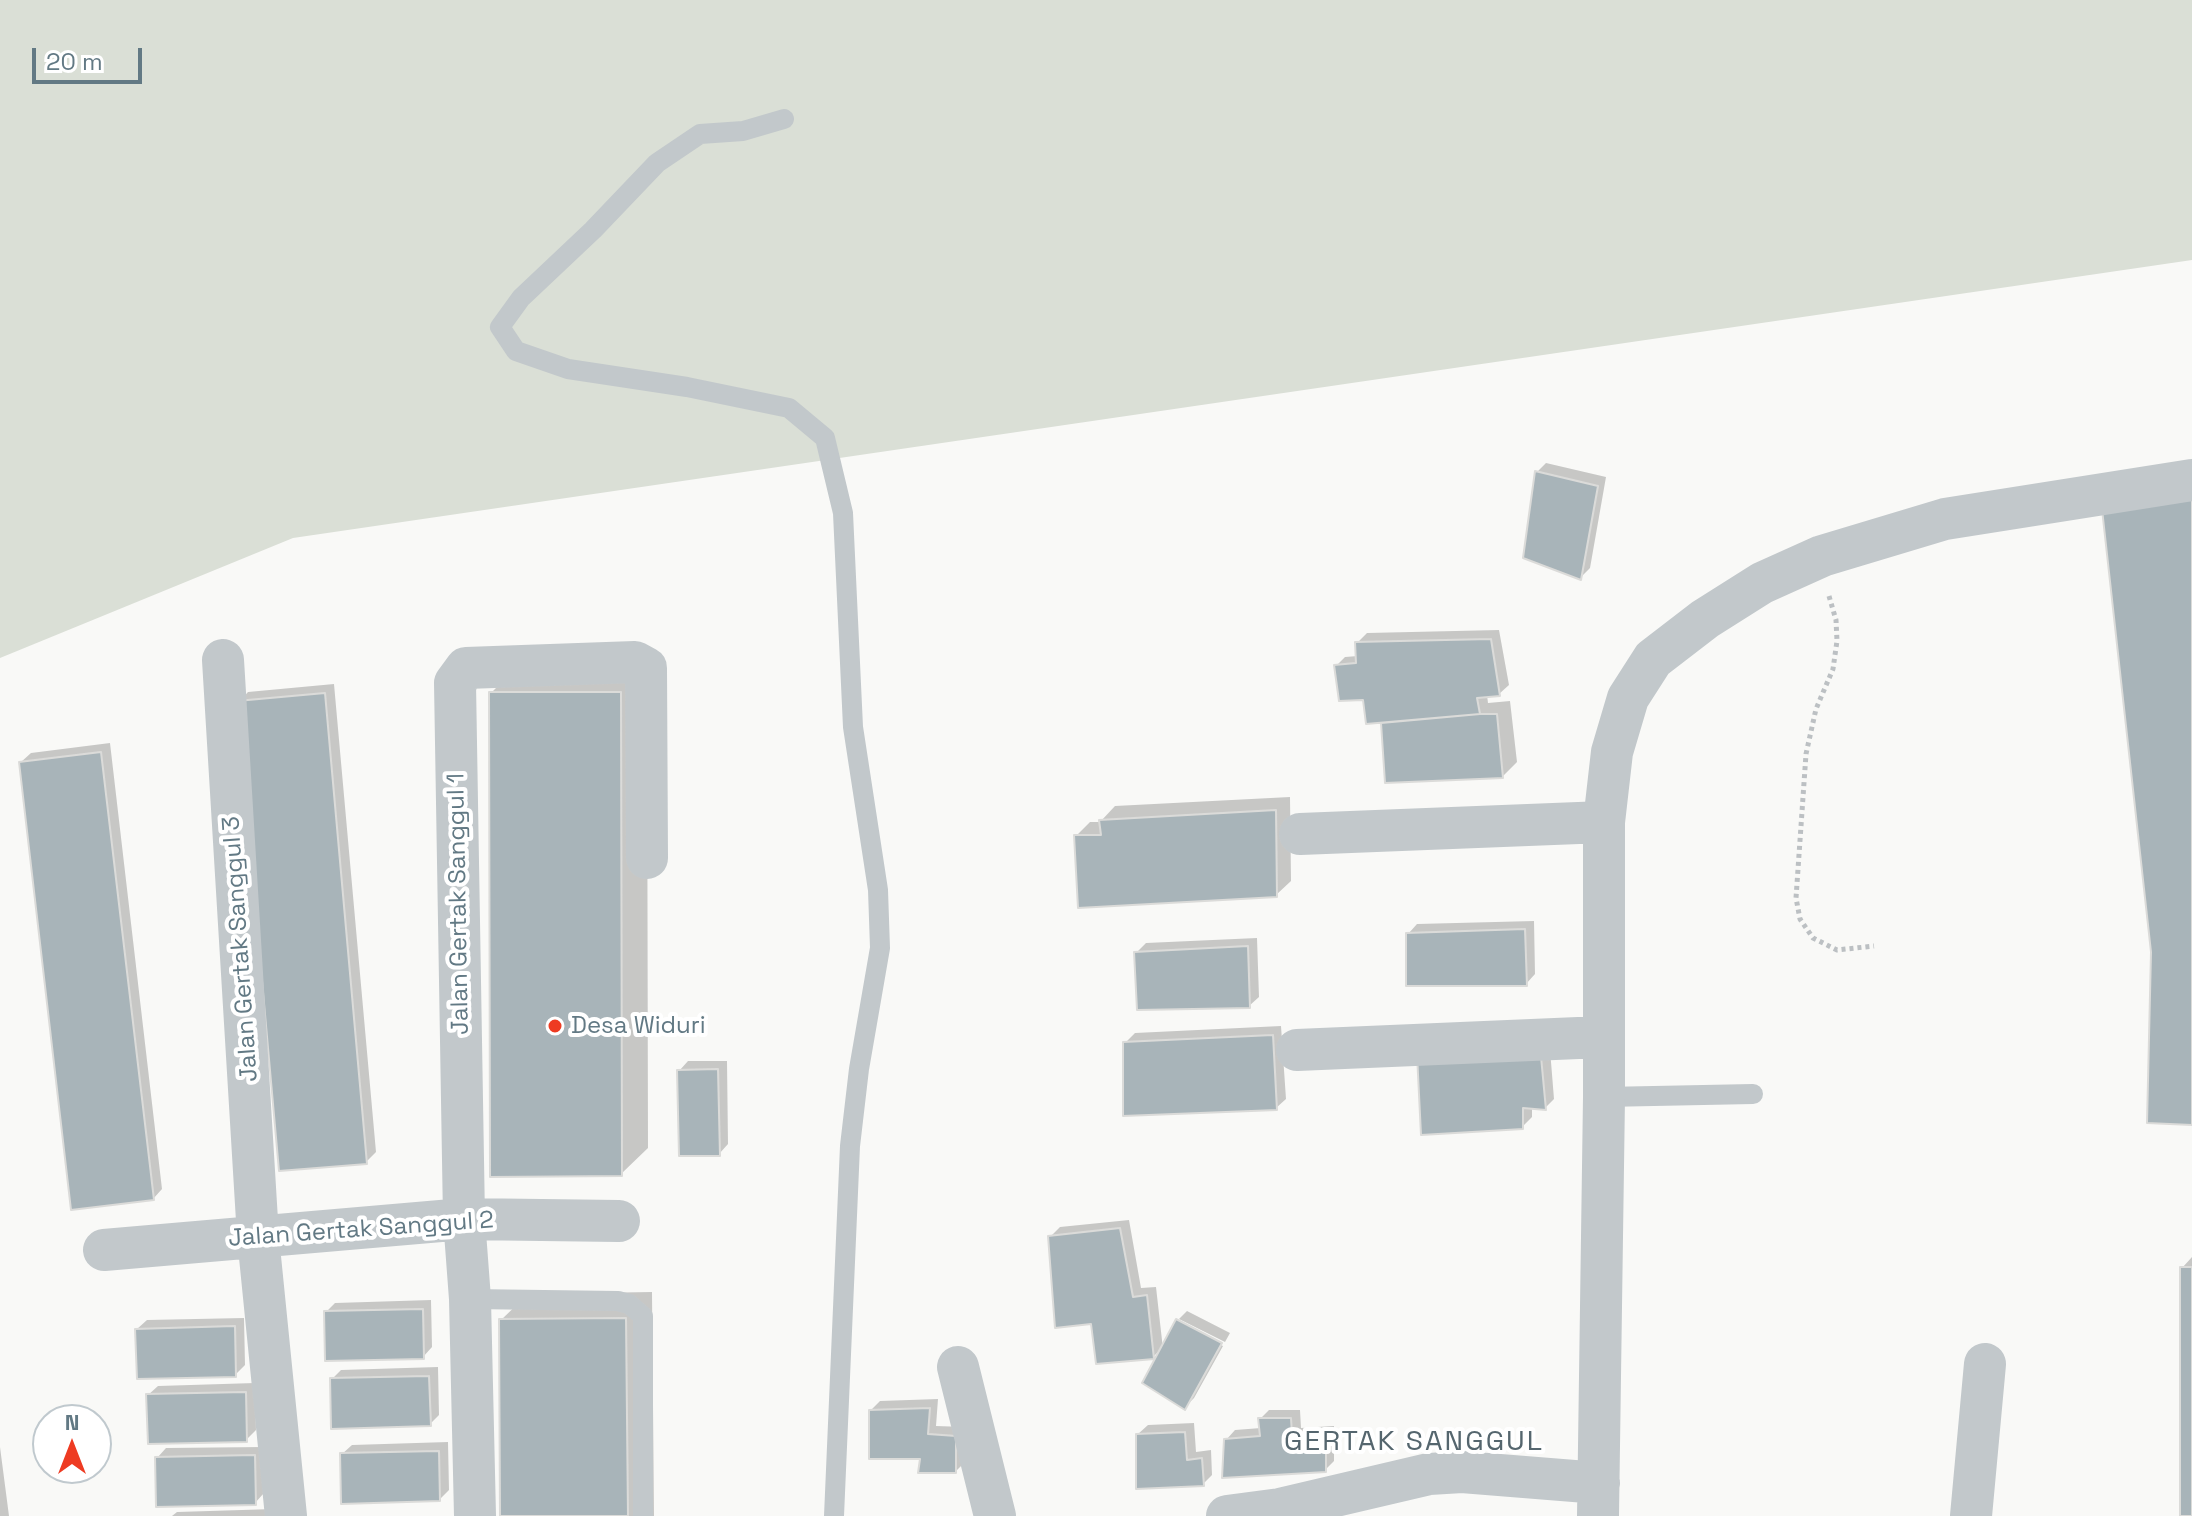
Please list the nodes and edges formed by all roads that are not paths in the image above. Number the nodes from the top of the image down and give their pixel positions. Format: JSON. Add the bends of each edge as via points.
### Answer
{"nodes":[{"id":1,"x":784,"y":119,"type":"dead end"},
{"id":2,"x":2192,"y":480,"type":"edge"},
{"id":3,"x":223,"y":660,"type":"dead end"},
{"id":4,"x":1604,"y":822,"type":"junction"},
{"id":5,"x":1300,"y":834,"type":"dead end"},
{"id":6,"x":647,"y":858,"type":"dead end"},
{"id":7,"x":1602,"y":1037,"type":"junction"},
{"id":8,"x":1297,"y":1050,"type":"dead end"},
{"id":9,"x":1753,"y":1094,"type":"dead end"},
{"id":10,"x":1604,"y":1097,"type":"junction"},
{"id":11,"x":464,"y":1219,"type":"junction"},
{"id":12,"x":619,"y":1221,"type":"dead end"},
{"id":13,"x":258,"y":1237,"type":"junction"},
{"id":14,"x":104,"y":1250,"type":"dead end"},
{"id":15,"x":470,"y":1299,"type":"junction"},
{"id":16,"x":1985,"y":1364,"type":"dead end"},
{"id":17,"x":958,"y":1367,"type":"dead end"},
{"id":18,"x":1599,"y":1500,"type":"edge"},
{"id":19,"x":286,"y":1516,"type":"edge"},
{"id":20,"x":475,"y":1516,"type":"edge"},
{"id":21,"x":643,"y":1516,"type":"edge"},
{"id":22,"x":834,"y":1516,"type":"edge"},
{"id":23,"x":995,"y":1516,"type":"edge"},
{"id":24,"x":1227,"y":1516,"type":"edge"},
{"id":25,"x":1971,"y":1516,"type":"edge"}],
"edges":[{"from":1,"to":22,"type":"lane","via":[[743,131],[700,134],[657,163],[521,298],[500,327],[516,351],[568,369],[789,408],[825,438],[843,513],[853,727],[878,890],[880,948],[850,1146]]},
{"from":2,"to":4,"type":"street","via":[[1945,519],[1822,556],[1762,583],[1653,659],[1628,698],[1612,752]]},
{"from":3,"to":13,"type":"street","name":"Jalan Gertak Sanggul 3"},
{"from":4,"to":5,"type":"street"},
{"from":4,"to":7,"type":"street"},
{"from":6,"to":11,"type":"street","name":"Jalan Gertak Sanggul 1","via":[[646,668],[635,662],[466,668],[455,683]]},
{"from":7,"to":8,"type":"street"},
{"from":7,"to":10,"type":"street"},
{"from":9,"to":10,"type":"lane"},
{"from":10,"to":18,"type":"street"},
{"from":11,"to":12,"type":"street","name":"Jalan Gertak Sanggul 2"},
{"from":11,"to":13,"type":"street","name":"Jalan Gertak Sanggul 2"},
{"from":11,"to":15,"type":"street","name":"Jalan Gertak Sanggul 1"},
{"from":13,"to":14,"type":"street","name":"Jalan Gertak Sanggul 2"},
{"from":13,"to":19,"type":"street","name":"Jalan Gertak Sanggul 3"},
{"from":15,"to":20,"type":"street","name":"Jalan Gertak Sanggul 1"},
{"from":15,"to":21,"type":"lane","via":[[618,1301],[643,1316]]},
{"from":16,"to":25,"type":"street"},
{"from":17,"to":23,"type":"street"},
{"from":18,"to":24,"type":"street","via":[[1518,1475],[1462,1472]]}]}
